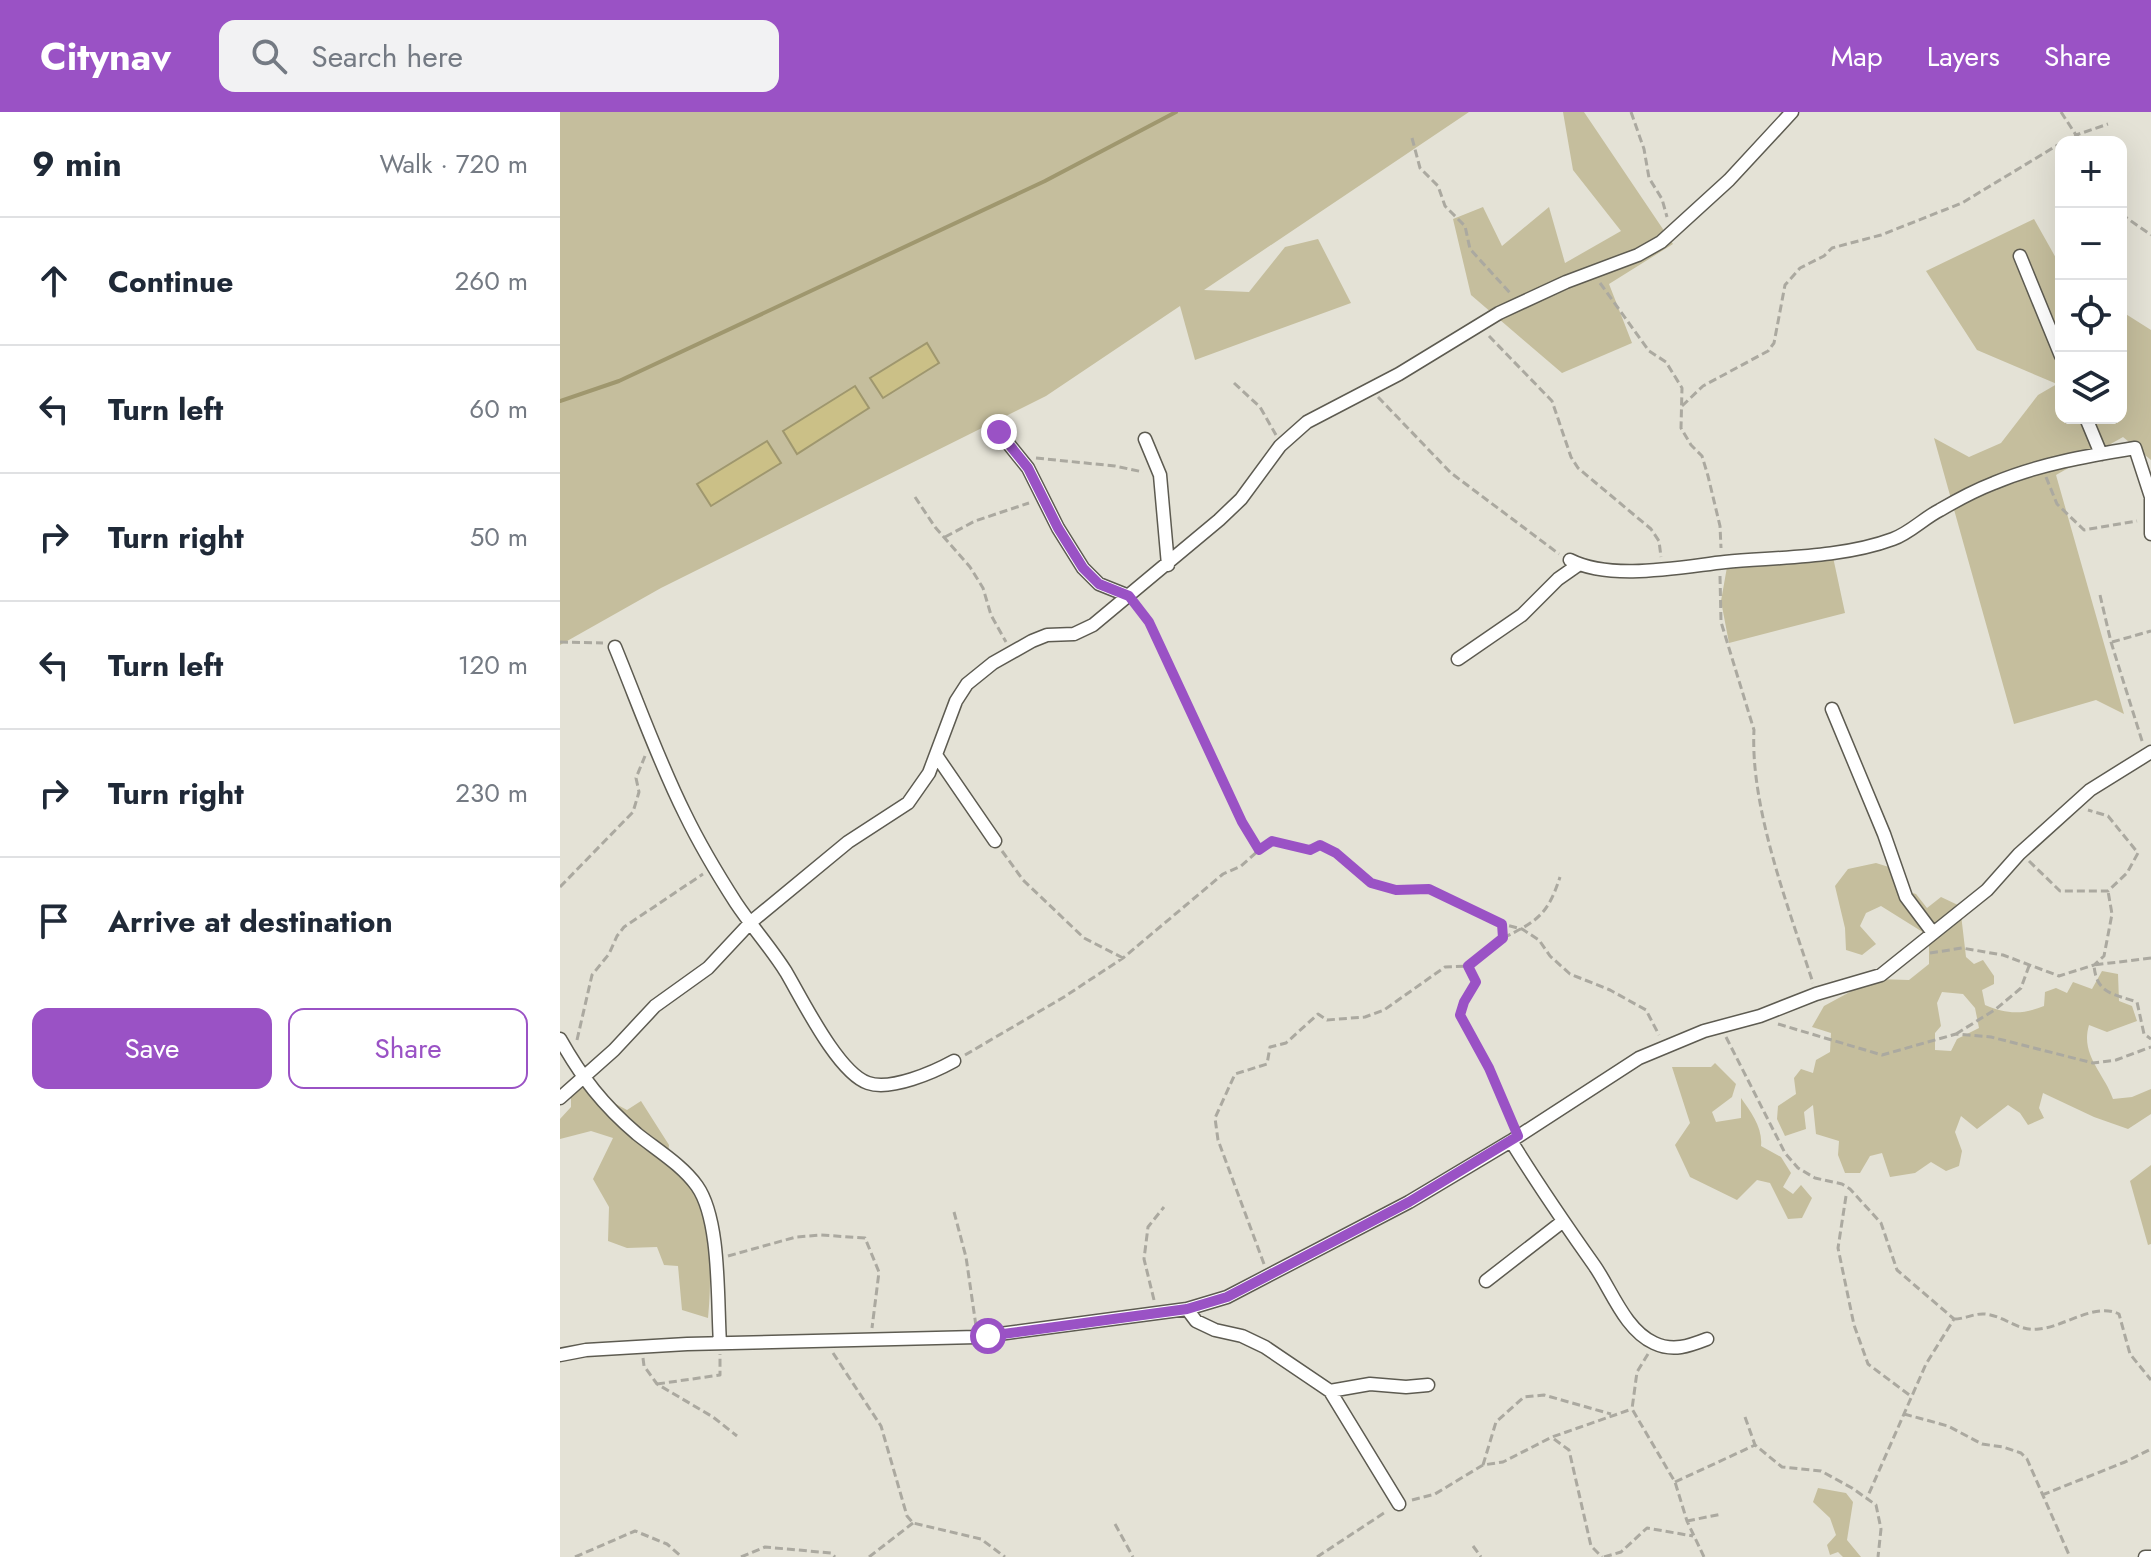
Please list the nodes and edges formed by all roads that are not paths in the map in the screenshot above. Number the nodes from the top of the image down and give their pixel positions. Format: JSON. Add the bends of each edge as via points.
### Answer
{"nodes":[{"id":1,"x":1792,"y":112,"type":"edge"},
{"id":2,"x":2020,"y":256,"type":"dead end"},
{"id":3,"x":2059,"y":352,"type":"edge"},
{"id":4,"x":2088,"y":424,"type":"edge"},
{"id":5,"x":999,"y":432,"type":"dead end"},
{"id":6,"x":1145,"y":439,"type":"dead end"},
{"id":7,"x":2101,"y":454,"type":"junction"},
{"id":8,"x":2150,"y":528,"type":"edge"},
{"id":9,"x":1168,"y":565,"type":"junction"},
{"id":10,"x":1099,"y":584,"type":"junction"},
{"id":11,"x":1129,"y":596,"type":"junction"},
{"id":12,"x":1106,"y":612,"type":"junction"},
{"id":13,"x":615,"y":647,"type":"road end"},
{"id":14,"x":1458,"y":659,"type":"dead end"},
{"id":15,"x":1832,"y":709,"type":"dead end"},
{"id":16,"x":2149,"y":754,"type":"edge"},
{"id":17,"x":936,"y":755,"type":"junction"},
{"id":18,"x":995,"y":841,"type":"road end"},
{"id":19,"x":751,"y":922,"type":"junction"},
{"id":20,"x":1933,"y":933,"type":"junction"},
{"id":21,"x":560,"y":1039,"type":"edge"},
{"id":22,"x":954,"y":1061,"type":"road end"},
{"id":23,"x":582,"y":1079,"type":"junction"},
{"id":24,"x":560,"y":1098,"type":"edge"},
{"id":25,"x":1514,"y":1138,"type":"junction"},
{"id":26,"x":1562,"y":1222,"type":"junction"},
{"id":27,"x":1486,"y":1281,"type":"dead end"},
{"id":28,"x":1187,"y":1309,"type":"junction"},
{"id":29,"x":1707,"y":1339,"type":"dead end"},
{"id":30,"x":720,"y":1343,"type":"junction"},
{"id":31,"x":560,"y":1355,"type":"edge"},
{"id":32,"x":1428,"y":1385,"type":"dead end"},
{"id":33,"x":1330,"y":1391,"type":"junction"},
{"id":34,"x":1399,"y":1504,"type":"road end"}],
"edges":[{"from":1,"to":9,"type":"street","via":[[1661,242],[1519,303],[1307,422],[1280,446],[1241,499]]},
{"from":2,"to":3,"type":"street"},
{"from":4,"to":7,"type":"street"},
{"from":5,"to":10,"type":"street","via":[[1034,479],[1077,560]]},
{"from":6,"to":9,"type":"street","via":[[1160,475]]},
{"from":7,"to":8,"type":"street","via":[[2135,448],[2151,497]]},
{"from":7,"to":14,"type":"street","via":[[1994,483],[1895,538],[1822,554],[1662,569],[1607,570],[1574,563],[1522,615]]},
{"from":9,"to":11,"type":"street"},
{"from":10,"to":11,"type":"street"},
{"from":10,"to":12,"type":"street"},
{"from":11,"to":12,"type":"street"},
{"from":12,"to":17,"type":"street","via":[[1081,632],[1039,638],[980,673],[961,692]]},
{"from":13,"to":19,"type":"street","via":[[686,816]]},
{"from":15,"to":20,"type":"street","via":[[1902,889]]},
{"from":16,"to":20,"type":"street","via":[[2071,805],[1999,880]]},
{"from":17,"to":18,"type":"street"},
{"from":17,"to":19,"type":"street","via":[[908,803],[840,848]]},
{"from":19,"to":22,"type":"street","via":[[809,1016],[859,1079],[877,1085],[896,1083]]},
{"from":19,"to":23,"type":"street","via":[[708,968],[655,1006]]},
{"from":20,"to":25,"type":"street","via":[[1881,975],[1665,1045]]},
{"from":21,"to":23,"type":"street"},
{"from":23,"to":24,"type":"street"},
{"from":23,"to":30,"type":"street","via":[[698,1187],[714,1231]]},
{"from":25,"to":26,"type":"street"},
{"from":25,"to":28,"type":"street","via":[[1269,1277]]},
{"from":26,"to":27,"type":"street"},
{"from":26,"to":29,"type":"street","via":[[1640,1334],[1674,1348]]},
{"from":28,"to":30,"type":"street","via":[[977,1337]]},
{"from":28,"to":33,"type":"street","via":[[1196,1321],[1265,1347]]},
{"from":30,"to":31,"type":"street"},
{"from":32,"to":33,"type":"street","via":[[1370,1384]]},
{"from":33,"to":34,"type":"street"}]}
